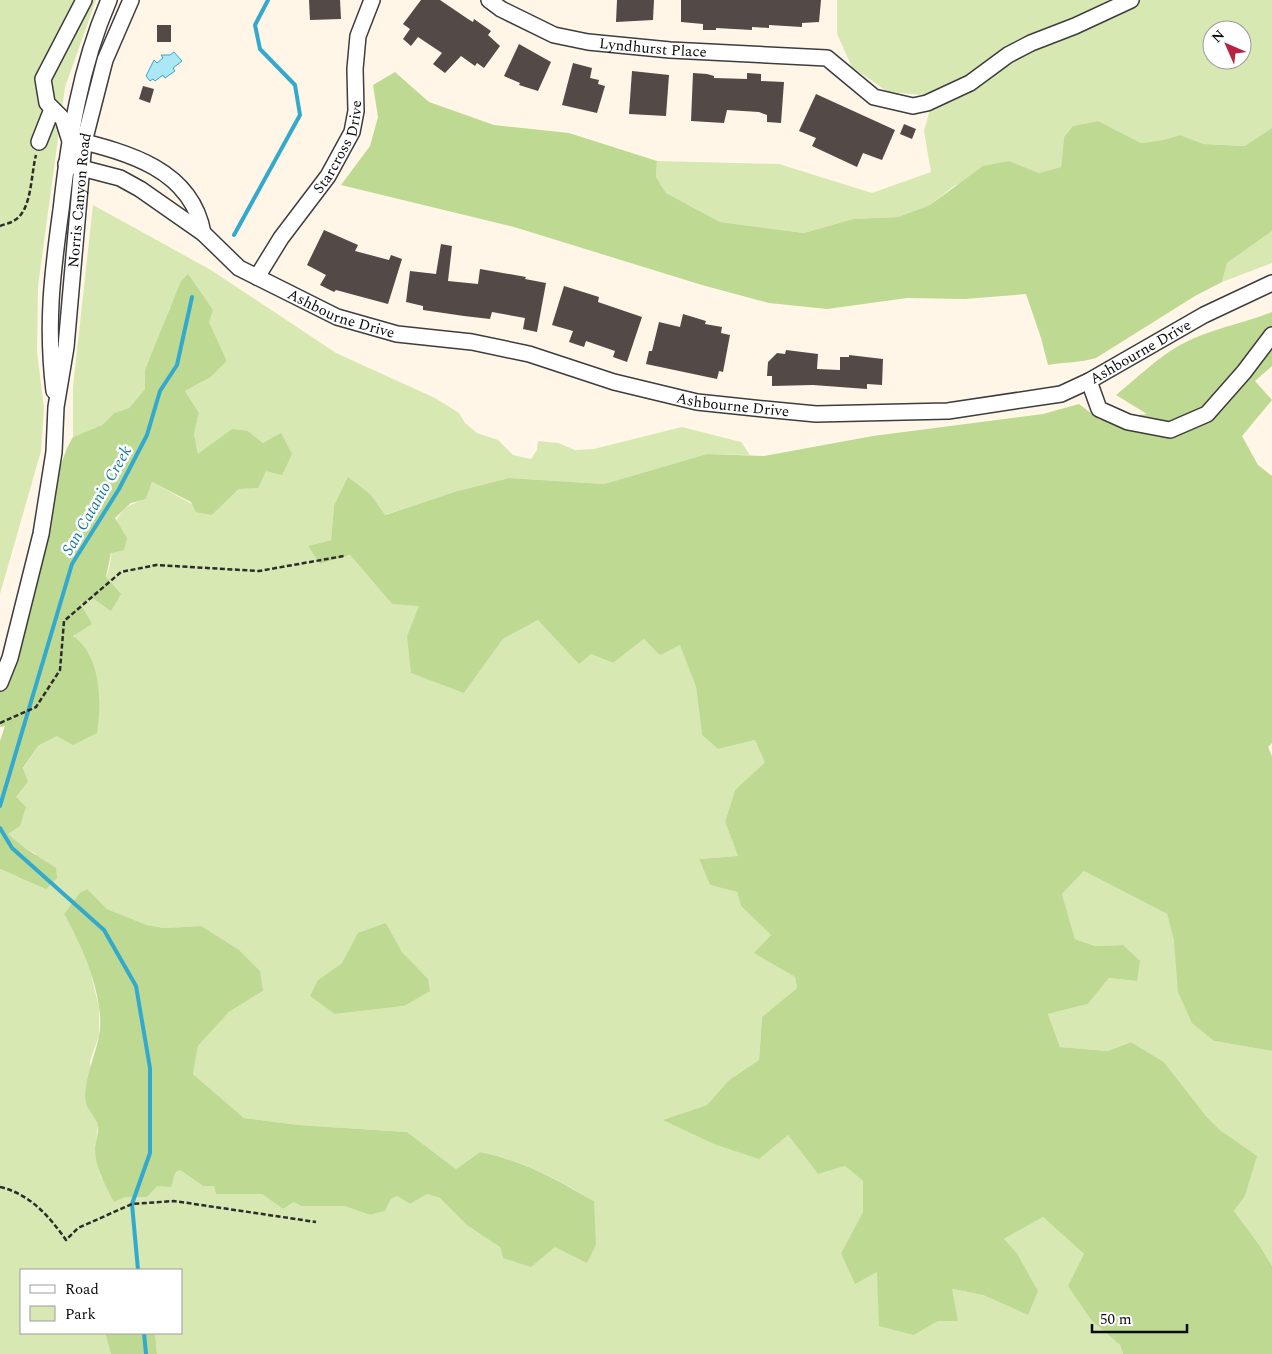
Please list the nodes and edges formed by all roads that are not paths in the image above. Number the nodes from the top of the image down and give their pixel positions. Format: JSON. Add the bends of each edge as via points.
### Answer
{"nodes":[{"id":1,"x":84,"y":0,"type":"edge"},
{"id":2,"x":109,"y":0,"type":"edge"},
{"id":3,"x":131,"y":0,"type":"edge"},
{"id":4,"x":372,"y":0,"type":"edge"},
{"id":5,"x":489,"y":0,"type":"edge"},
{"id":6,"x":1131,"y":0,"type":"edge"},
{"id":7,"x":52,"y":109,"type":"junction"},
{"id":8,"x":69,"y":138,"type":"junction"},
{"id":9,"x":39,"y":142,"type":"road end"},
{"id":10,"x":84,"y":142,"type":"junction"},
{"id":11,"x":66,"y":164,"type":"junction"},
{"id":12,"x":81,"y":167,"type":"junction"},
{"id":13,"x":203,"y":233,"type":"junction"},
{"id":14,"x":257,"y":277,"type":"junction"},
{"id":15,"x":1272,"y":284,"type":"edge"},
{"id":16,"x":1272,"y":335,"type":"edge"},
{"id":17,"x":1089,"y":381,"type":"junction"},
{"id":18,"x":56,"y":408,"type":"junction"},
{"id":19,"x":0,"y":682,"type":"edge"}],
"edges":[{"from":1,"to":7,"type":"street","via":[[43,79],[47,102]]},
{"from":2,"to":8,"type":"street","name":"Norris Canyon Road","via":[[97,28]]},
{"from":3,"to":10,"type":"street","name":"Norris Canyon Road","via":[[105,60]]},
{"from":4,"to":14,"type":"street","name":"Starcross Drive","via":[[358,36],[354,69],[356,111],[352,132],[328,176],[281,238]]},
{"from":5,"to":6,"type":"street","name":"Lyndhurst Place","via":[[554,35],[588,42],[670,50],[827,58],[874,97],[913,106],[970,83],[1030,43]]},
{"from":7,"to":8,"type":"street","via":[[62,120]]},
{"from":7,"to":9,"type":"street"},
{"from":8,"to":10,"type":"street","name":"Ashbourne Drive"},
{"from":8,"to":11,"type":"street","name":"Norris Canyon Road"},
{"from":10,"to":12,"type":"street","name":"Norris Canyon Road"},
{"from":10,"to":13,"type":"street","name":"Ashbourne Drive","via":[[144,160],[173,180],[200,217]]},
{"from":11,"to":12,"type":"street","name":"Ashbourne Drive"},
{"from":11,"to":18,"type":"street","name":"Norris Canyon Road","via":[[50,295],[49,349]]},
{"from":12,"to":13,"type":"street","name":"Ashbourne Drive","via":[[120,178],[140,188]]},
{"from":12,"to":18,"type":"street","name":"Norris Canyon Road","via":[[66,348]]},
{"from":13,"to":14,"type":"street","name":"Ashbourne Drive","via":[[226,257]]},
{"from":14,"to":17,"type":"street","name":"Ashbourne Drive","via":[[346,320],[396,334],[472,342],[529,354],[614,382],[698,402],[816,414],[948,411],[1061,394]]},
{"from":15,"to":17,"type":"street","name":"Ashbourne Drive","via":[[1204,315]]},
{"from":16,"to":17,"type":"street","via":[[1207,414],[1170,430],[1128,422],[1099,409]]},
{"from":18,"to":19,"type":"street","name":"Norris Canyon Road","via":[[54,452],[41,534],[10,658]]}]}
